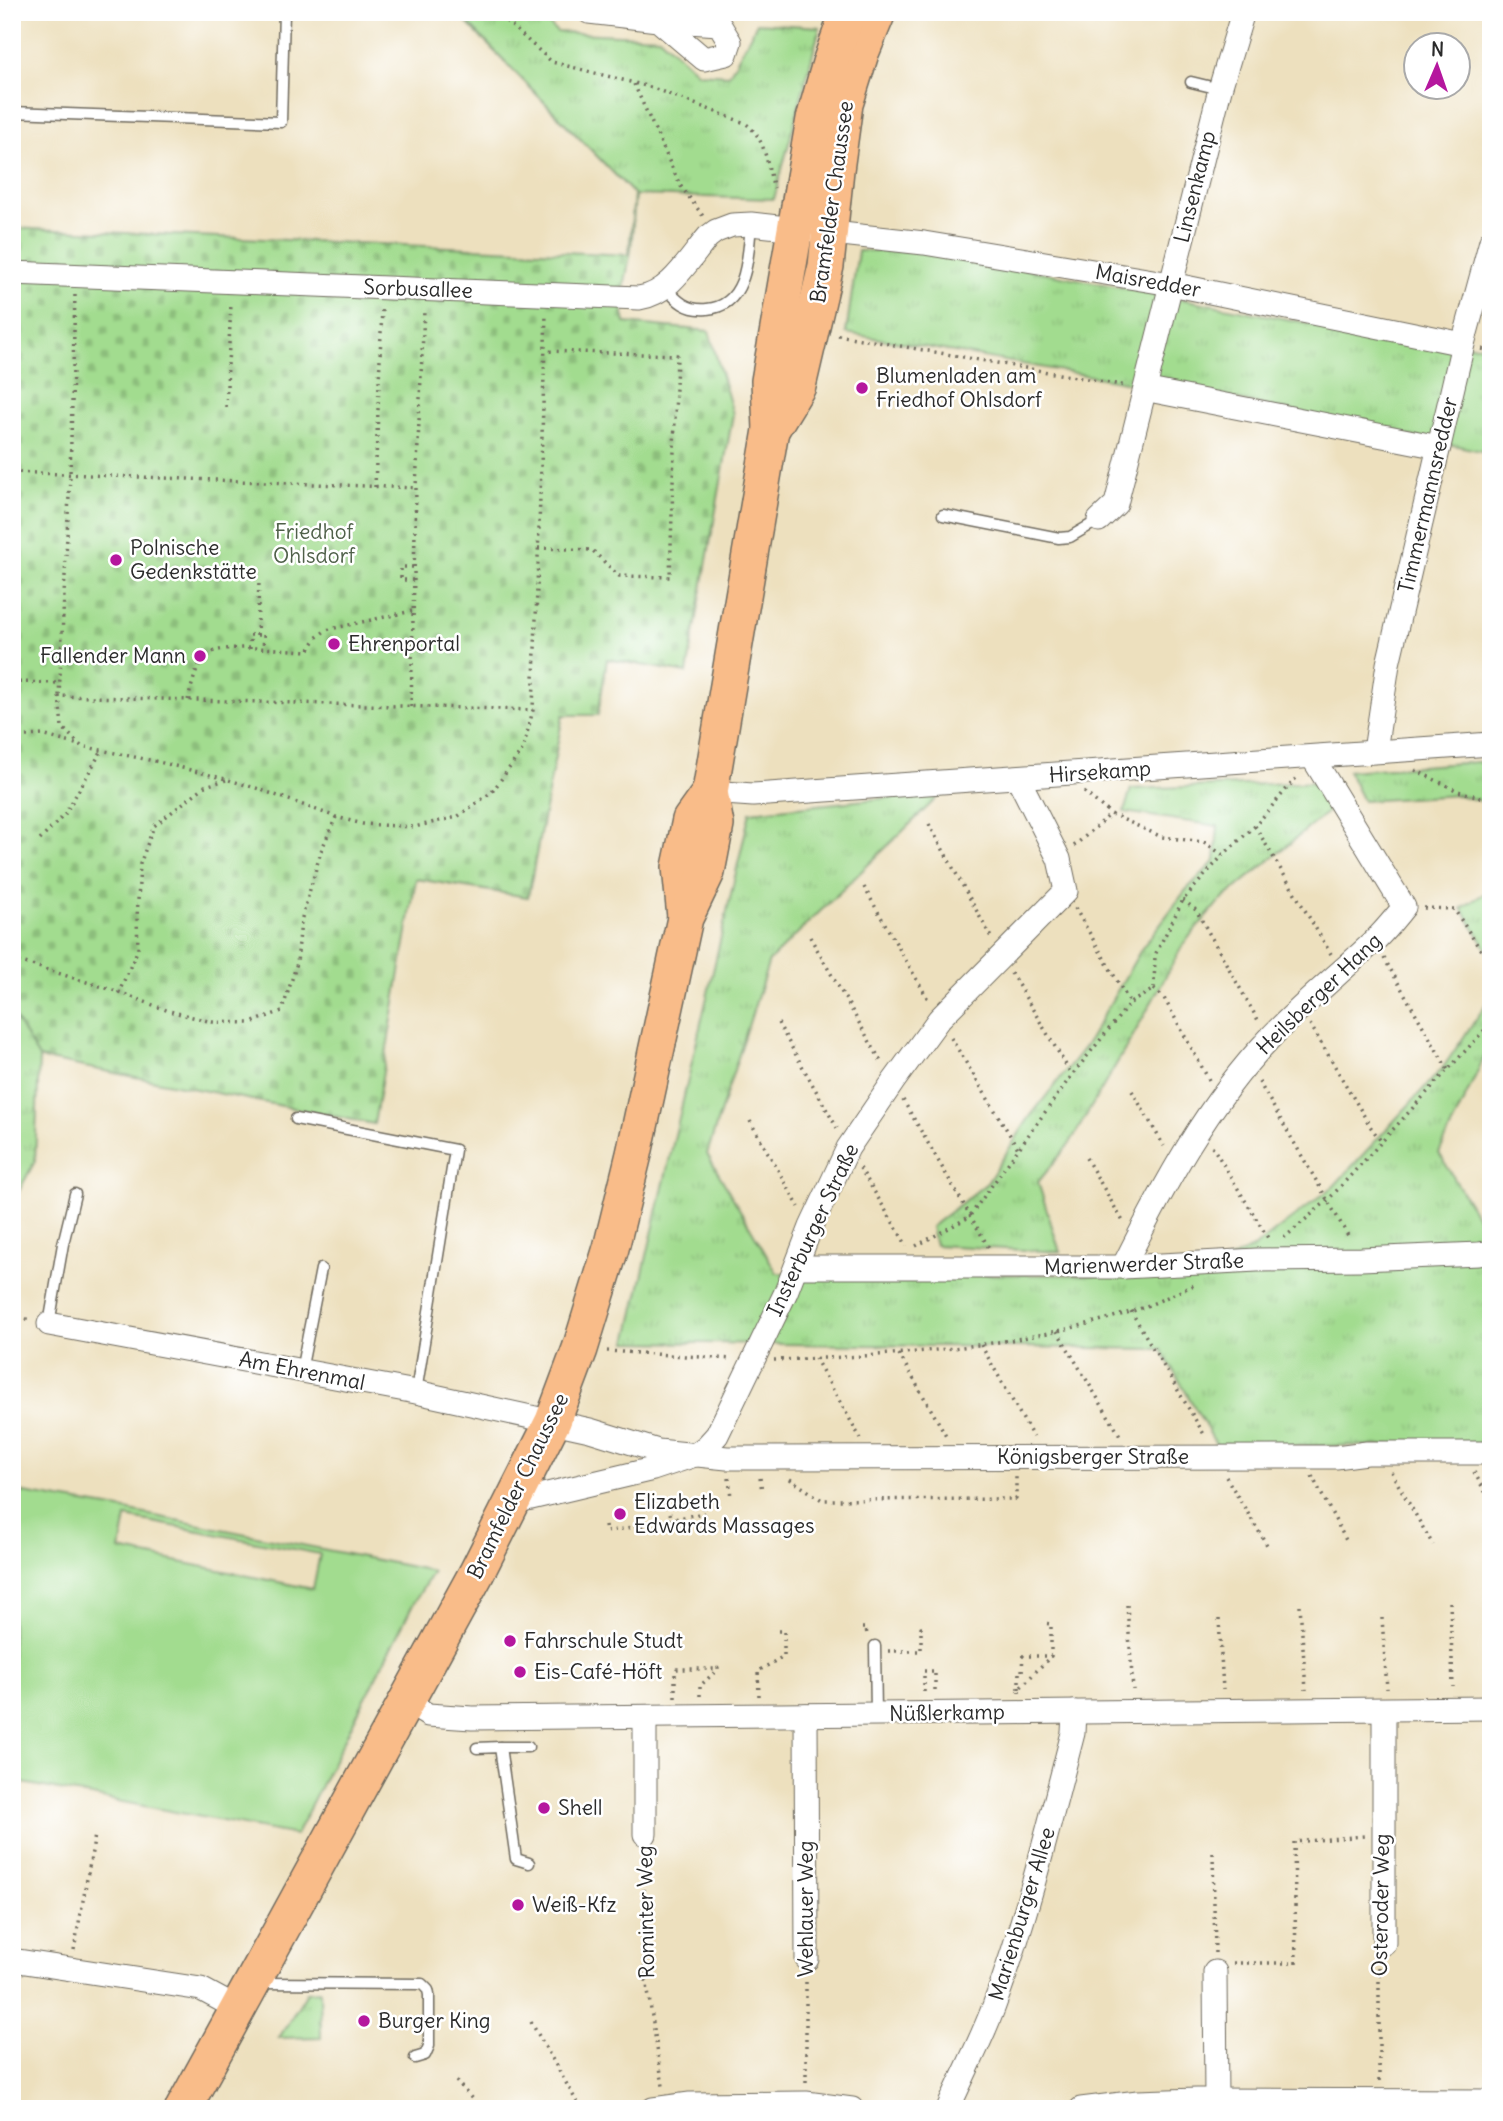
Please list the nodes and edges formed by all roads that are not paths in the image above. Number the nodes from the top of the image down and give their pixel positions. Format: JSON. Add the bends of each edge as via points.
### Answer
{"nodes":[{"id":1,"x":284,"y":12,"type":"edge"},
{"id":2,"x":589,"y":12,"type":"edge"},
{"id":3,"x":878,"y":12,"type":"edge"},
{"id":4,"x":1243,"y":12,"type":"edge"},
{"id":5,"x":838,"y":16,"type":"edge"},
{"id":6,"x":658,"y":20,"type":"dead end"},
{"id":7,"x":1191,"y":82,"type":"dead end"},
{"id":8,"x":1220,"y":89,"type":"junction"},
{"id":9,"x":12,"y":112,"type":"edge"},
{"id":10,"x":751,"y":224,"type":"junction"},
{"id":11,"x":796,"y":229,"type":"junction"},
{"id":12,"x":830,"y":233,"type":"junction"},
{"id":13,"x":1491,"y":240,"type":"edge"},
{"id":14,"x":12,"y":273,"type":"edge"},
{"id":15,"x":1171,"y":284,"type":"junction"},
{"id":16,"x":665,"y":287,"type":"junction"},
{"id":17,"x":1462,"y":344,"type":"junction"},
{"id":18,"x":1146,"y":389,"type":"road end"},
{"id":19,"x":771,"y":430,"type":"junction"},
{"id":20,"x":1439,"y":447,"type":"junction"},
{"id":21,"x":943,"y":515,"type":"dead end"},
{"id":22,"x":1099,"y":520,"type":"joint"},
{"id":23,"x":1491,"y":744,"type":"edge"},
{"id":24,"x":1375,"y":751,"type":"junction"},
{"id":25,"x":1313,"y":758,"type":"junction"},
{"id":26,"x":1018,"y":778,"type":"junction"},
{"id":27,"x":710,"y":792,"type":"junction"},
{"id":28,"x":296,"y":1119,"type":"dead end"},
{"id":29,"x":75,"y":1194,"type":"dead end"},
{"id":30,"x":1491,"y":1252,"type":"edge"},
{"id":31,"x":797,"y":1267,"type":"junction"},
{"id":32,"x":1123,"y":1267,"type":"junction"},
{"id":33,"x":321,"y":1269,"type":"dead end"},
{"id":34,"x":49,"y":1324,"type":"joint"},
{"id":35,"x":301,"y":1371,"type":"junction"},
{"id":36,"x":416,"y":1392,"type":"junction"},
{"id":37,"x":554,"y":1421,"type":"junction"},
{"id":38,"x":1481,"y":1453,"type":"edge"},
{"id":39,"x":695,"y":1455,"type":"junction"},
{"id":40,"x":514,"y":1502,"type":"junction"},
{"id":41,"x":875,"y":1646,"type":"dead end"},
{"id":42,"x":407,"y":1702,"type":"junction"},
{"id":43,"x":1491,"y":1708,"type":"edge"},
{"id":44,"x":1386,"y":1710,"type":"junction"},
{"id":45,"x":1074,"y":1712,"type":"junction"},
{"id":46,"x":876,"y":1714,"type":"junction"},
{"id":47,"x":806,"y":1715,"type":"junction"},
{"id":48,"x":645,"y":1717,"type":"junction"},
{"id":49,"x":500,"y":1747,"type":"junction"},
{"id":50,"x":527,"y":1747,"type":"dead end"},
{"id":51,"x":477,"y":1748,"type":"dead end"},
{"id":52,"x":645,"y":1835,"type":"road end"},
{"id":53,"x":529,"y":1863,"type":"dead end"},
{"id":54,"x":1384,"y":1943,"type":"road end"},
{"id":55,"x":807,"y":1959,"type":"road end"},
{"id":56,"x":12,"y":1960,"type":"edge"},
{"id":57,"x":1215,"y":1968,"type":"road end"},
{"id":58,"x":245,"y":1996,"type":"junction"},
{"id":59,"x":415,"y":2057,"type":"dead end"},
{"id":60,"x":1216,"y":2100,"type":"junction"},
{"id":61,"x":1491,"y":2101,"type":"edge"},
{"id":62,"x":659,"y":2108,"type":"edge"},
{"id":63,"x":183,"y":2109,"type":"edge"},
{"id":64,"x":852,"y":2109,"type":"edge"},
{"id":65,"x":948,"y":2109,"type":"edge"},
{"id":66,"x":1081,"y":2109,"type":"edge"}],
"edges":[{"from":1,"to":9,"type":"lane","via":[[281,122]]},
{"from":2,"to":6,"type":"street"},
{"from":3,"to":12,"type":"main road","name":"Bramfelder Chaussee","via":[[845,104]]},
{"from":4,"to":8,"type":"street","name":"Linsenkamp"},
{"from":5,"to":11,"type":"main road","name":"Bramfelder Chaussee"},
{"from":7,"to":8,"type":"lane"},
{"from":8,"to":15,"type":"street","name":"Linsenkamp"},
{"from":10,"to":11,"type":"street"},
{"from":10,"to":16,"type":"street","via":[[716,231]]},
{"from":10,"to":16,"type":"lane","via":[[744,276],[726,303],[710,309],[692,308],[676,300]]},
{"from":11,"to":12,"type":"street","name":"Maisredder"},
{"from":11,"to":19,"type":"main road","name":"Bramfelder Chaussee","via":[[769,381]]},
{"from":12,"to":15,"type":"street","name":"Maisredder","via":[[924,243]]},
{"from":12,"to":19,"type":"main road","name":"Bramfelder Chaussee","via":[[823,284],[798,386]]},
{"from":13,"to":17,"type":"street","name":"Timmermannsredder"},
{"from":14,"to":16,"type":"street","name":"Sorbusallee","via":[[639,298]]},
{"from":15,"to":17,"type":"street","name":"Maisredder"},
{"from":15,"to":22,"type":"street","name":"Linsenkamp","via":[[1116,504]]},
{"from":17,"to":20,"type":"street","name":"Timmermannsredder"},
{"from":18,"to":20,"type":"street"},
{"from":19,"to":27,"type":"main road","name":"Bramfelder Chaussee"},
{"from":20,"to":24,"type":"street","name":"Timmermannsredder","via":[[1388,664]]},
{"from":21,"to":22,"type":"lane","via":[[1059,538],[1070,537]]},
{"from":23,"to":24,"type":"street","name":"Hirsekamp"},
{"from":24,"to":25,"type":"street","name":"Hirsekamp"},
{"from":25,"to":26,"type":"street","name":"Hirsekamp"},
{"from":25,"to":32,"type":"street","name":"Heilsberger Hang","via":[[1404,907],[1374,941],[1268,1039],[1219,1098],[1176,1166]]},
{"from":26,"to":27,"type":"street","name":"Hirsekamp","via":[[753,795]]},
{"from":26,"to":31,"type":"street","name":"Insterburger Straße","via":[[1059,859],[1066,891],[939,1019],[893,1082],[848,1148]]},
{"from":27,"to":37,"type":"main road","name":"Bramfelder Chaussee","via":[[690,820],[680,867],[685,918],[611,1248]]},
{"from":28,"to":36,"type":"lane","via":[[455,1150]]},
{"from":29,"to":34,"type":"lane"},
{"from":30,"to":32,"type":"street","name":"Marienwerder Straße","via":[[1361,1259],[1265,1254]]},
{"from":31,"to":32,"type":"street","name":"Marienwerder Straße"},
{"from":31,"to":39,"type":"street","name":"Insterburger Straße","via":[[717,1435]]},
{"from":33,"to":35,"type":"lane"},
{"from":34,"to":35,"type":"street","name":"Am Ehrenmal"},
{"from":35,"to":36,"type":"street","name":"Am Ehrenmal"},
{"from":36,"to":37,"type":"street","name":"Am Ehrenmal"},
{"from":37,"to":39,"type":"street","name":"Königsberger Straße","via":[[658,1451]]},
{"from":37,"to":40,"type":"main road","name":"Bramfelder Chaussee"},
{"from":38,"to":39,"type":"street","name":"Königsberger Straße","via":[[947,1458]]},
{"from":39,"to":40,"type":"street","name":"Königsberger Straße"},
{"from":40,"to":42,"type":"main road","name":"Bramfelder Chaussee"},
{"from":41,"to":46,"type":"lane"},
{"from":42,"to":48,"type":"street","name":"Nüßlerkamp","via":[[428,1715],[472,1718]]},
{"from":42,"to":58,"type":"main road","name":"Bramfelder Chaussee"},
{"from":43,"to":44,"type":"street","name":"Nüßlerkamp"},
{"from":44,"to":45,"type":"street","name":"Nüßlerkamp"},
{"from":44,"to":54,"type":"street","name":"Osteroder Weg"},
{"from":45,"to":46,"type":"street","name":"Nüßlerkamp"},
{"from":45,"to":65,"type":"street","name":"Marienburger Allee","via":[[1073,1733],[1031,1895],[993,2008]]},
{"from":46,"to":47,"type":"street","name":"Nüßlerkamp"},
{"from":47,"to":48,"type":"street","name":"Nüßlerkamp"},
{"from":47,"to":55,"type":"street","name":"Wehlauer Weg"},
{"from":48,"to":52,"type":"street","name":"Rominter Weg"},
{"from":49,"to":50,"type":"lane"},
{"from":49,"to":51,"type":"lane"},
{"from":49,"to":53,"type":"lane","via":[[516,1859]]},
{"from":56,"to":58,"type":"street"},
{"from":57,"to":60,"type":"street"},
{"from":58,"to":59,"type":"lane","via":[[422,1984],[429,1995],[429,2046],[425,2055]]},
{"from":58,"to":63,"type":"main road","name":"Bramfelder Chaussee"},
{"from":60,"to":61,"type":"street"},
{"from":60,"to":66,"type":"street"},
{"from":62,"to":64,"type":"street","via":[[806,2103]]}]}
